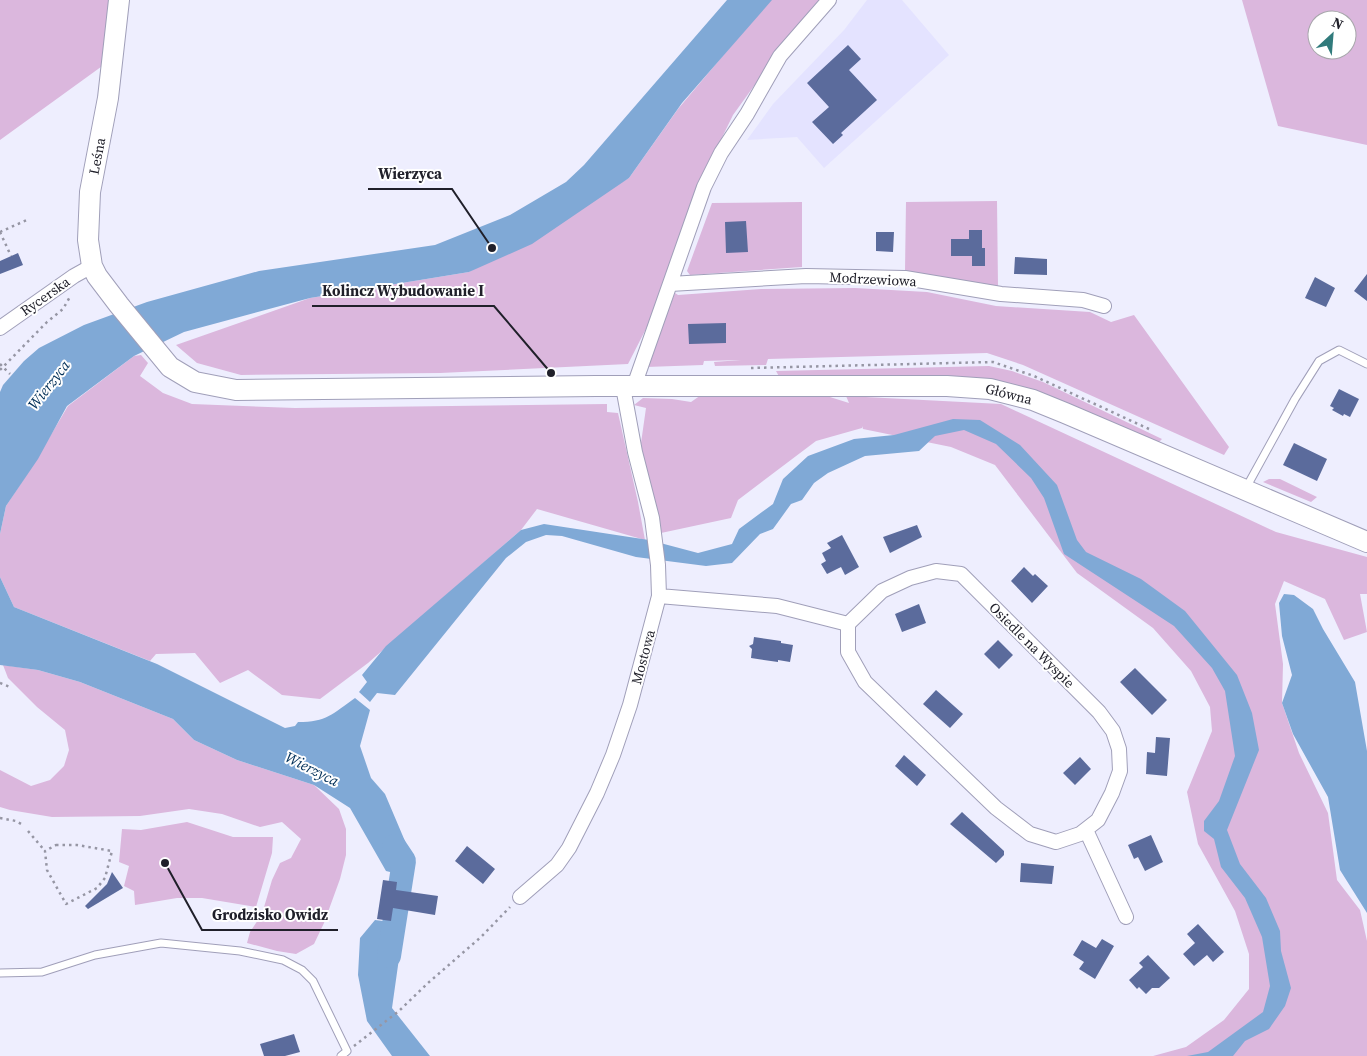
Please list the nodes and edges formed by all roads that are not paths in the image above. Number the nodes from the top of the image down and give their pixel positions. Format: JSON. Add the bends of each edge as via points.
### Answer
{"nodes":[{"id":1,"x":120,"y":0,"type":"edge"},
{"id":2,"x":829,"y":0,"type":"edge"},
{"id":3,"x":92,"y":266,"type":"junction"},
{"id":4,"x":670,"y":284,"type":"junction"},
{"id":5,"x":1104,"y":306,"type":"dead end"},
{"id":6,"x":0,"y":328,"type":"edge"},
{"id":7,"x":156,"y":350,"type":"joint"},
{"id":8,"x":1367,"y":364,"type":"edge"},
{"id":9,"x":628,"y":387,"type":"junction"},
{"id":10,"x":1244,"y":490,"type":"junction"},
{"id":11,"x":1367,"y":542,"type":"edge"},
{"id":12,"x":659,"y":596,"type":"junction"},
{"id":13,"x":848,"y":624,"type":"junction"},
{"id":14,"x":1086,"y":830,"type":"junction"},
{"id":15,"x":520,"y":897,"type":"road end"},
{"id":16,"x":1126,"y":917,"type":"dead end"},
{"id":17,"x":0,"y":972,"type":"edge"},
{"id":18,"x":341,"y":1056,"type":"edge"}],
"edges":[{"from":1,"to":3,"type":"street","name":"Leśna","via":[[108,98],[90,192],[88,240]]},
{"from":2,"to":4,"type":"street","via":[[780,56],[721,153],[704,187]]},
{"from":3,"to":6,"type":"street","name":"Rycerska"},
{"from":3,"to":7,"type":"street","name":"Leśna"},
{"from":4,"to":5,"type":"street","name":"Modrzewiowa","via":[[806,276],[905,278],[1001,294],[1083,300]]},
{"from":4,"to":9,"type":"street"},
{"from":7,"to":9,"type":"street","name":"Główna","via":[[170,367],[195,382],[236,390]]},
{"from":8,"to":10,"type":"lane","via":[[1339,350],[1319,361]]},
{"from":9,"to":10,"type":"street","name":"Główna","via":[[948,386],[990,390],[1033,400]]},
{"from":9,"to":12,"type":"street","name":"Mostowa","via":[[635,452],[652,518]]},
{"from":10,"to":11,"type":"street","name":"Główna"},
{"from":12,"to":13,"type":"street","via":[[777,606]]},
{"from":12,"to":15,"type":"street","name":"Mostowa","via":[[630,705],[596,794],[557,865]]},
{"from":13,"to":14,"type":"street","name":"Osiedle na Wyspie","via":[[848,652],[865,682],[996,808],[1030,834],[1056,842]]},
{"from":13,"to":14,"type":"street","name":"Osiedle na Wyspie","via":[[882,591],[910,578],[936,571],[961,574],[1099,712],[1113,730],[1119,749],[1120,770],[1098,820]]},
{"from":14,"to":16,"type":"street"},
{"from":17,"to":18,"type":"lane","via":[[42,972],[95,955],[161,943],[240,951],[282,960],[302,970],[312,980],[347,1051]]}]}
